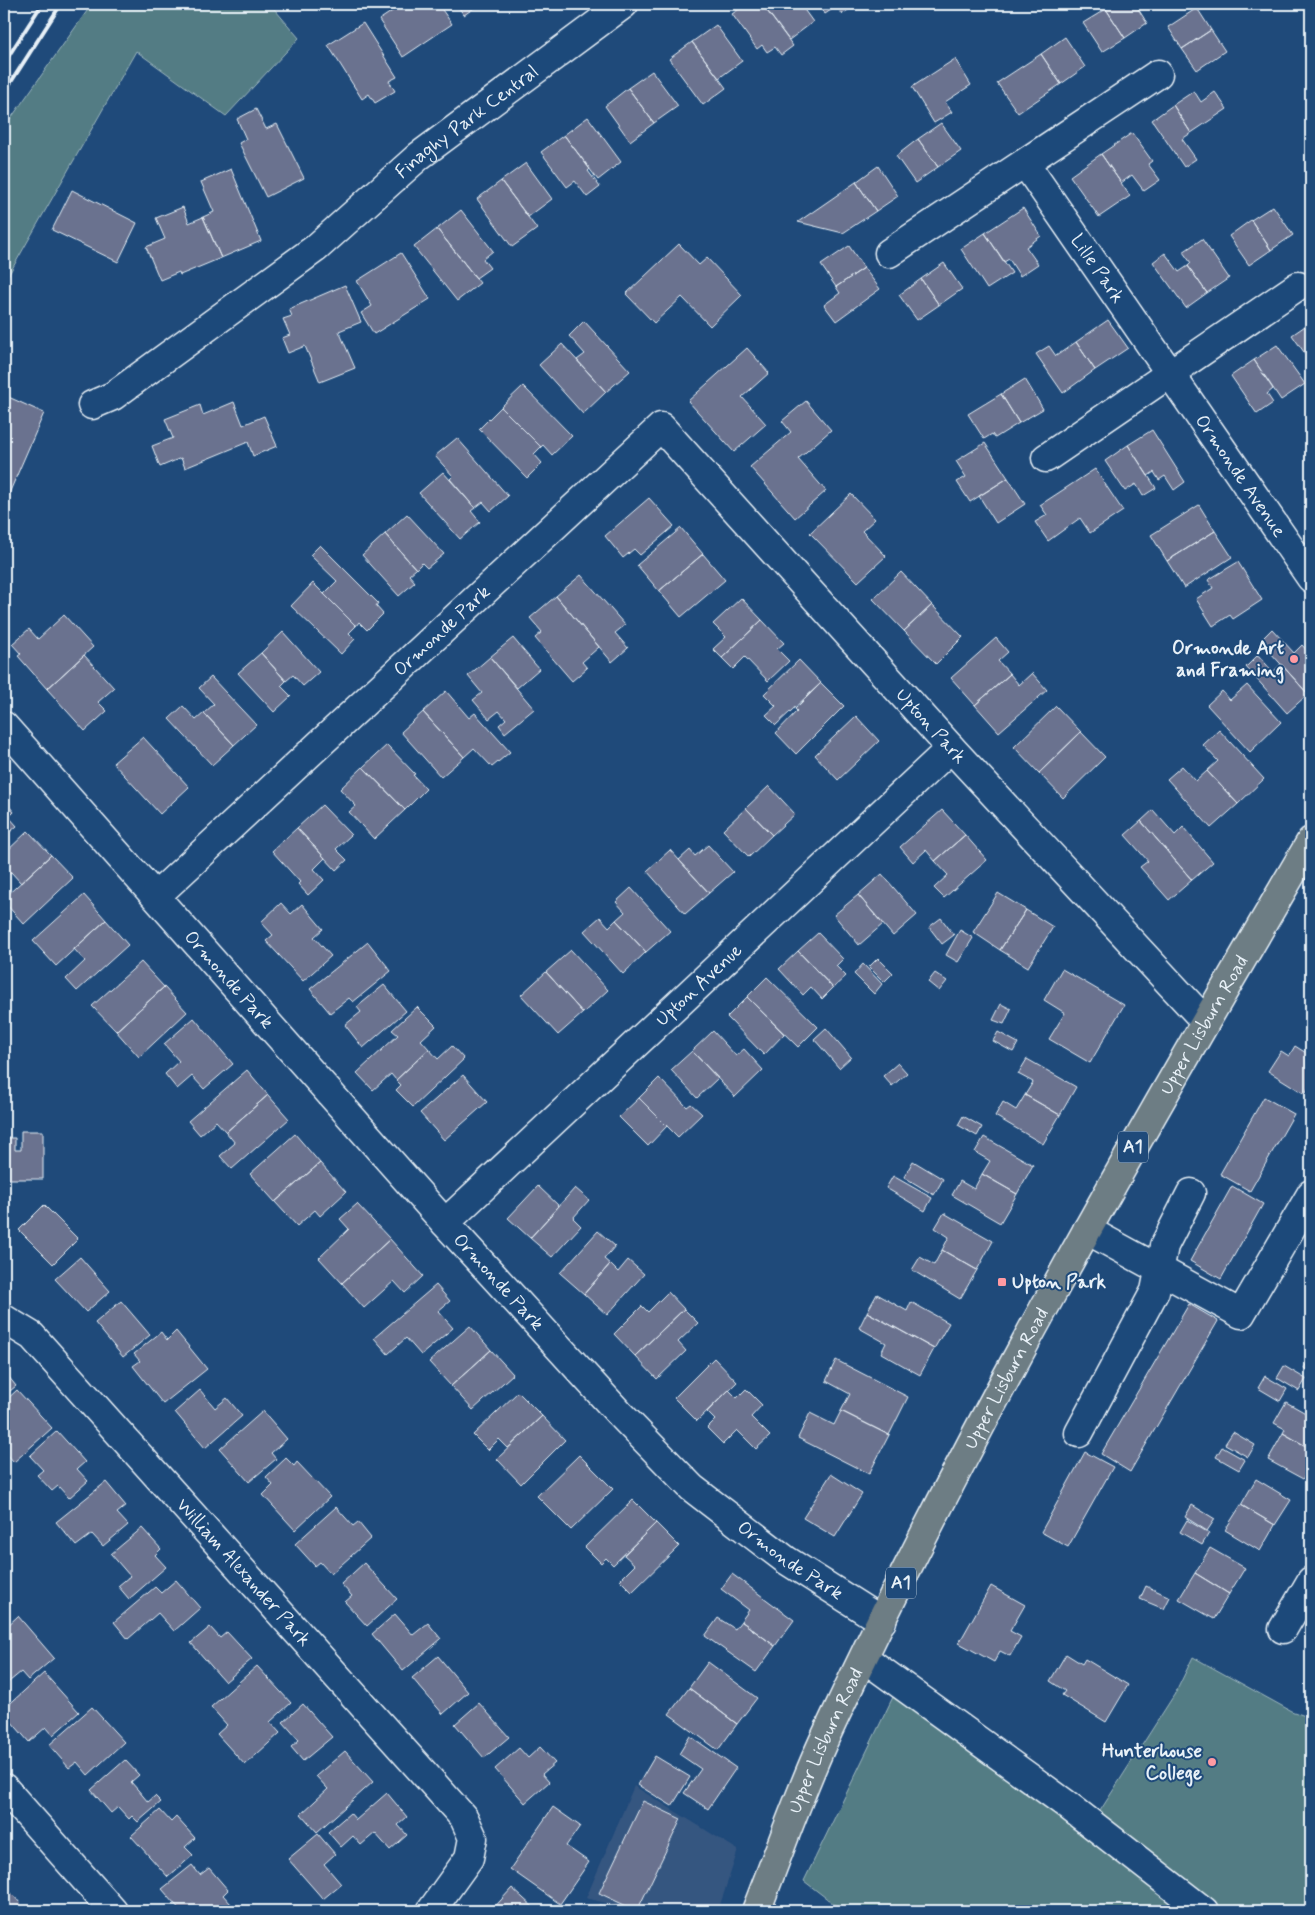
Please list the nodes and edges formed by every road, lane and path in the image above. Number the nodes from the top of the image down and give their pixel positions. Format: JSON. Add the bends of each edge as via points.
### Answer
{"nodes":[{"id":1,"x":624,"y":4,"type":"edge"},
{"id":2,"x":1158,"y":74,"type":"dead end"},
{"id":3,"x":1026,"y":163,"type":"junction"},
{"id":4,"x":889,"y":253,"type":"dead end"},
{"id":5,"x":1298,"y":286,"type":"dead end"},
{"id":6,"x":1170,"y":374,"type":"junction"},
{"id":7,"x":92,"y":405,"type":"dead end"},
{"id":8,"x":662,"y":427,"type":"joint"},
{"id":9,"x":1046,"y":458,"type":"dead end"},
{"id":10,"x":1311,"y":578,"type":"edge"},
{"id":11,"x":4,"y":726,"type":"edge"},
{"id":12,"x":951,"y":748,"type":"junction"},
{"id":13,"x":1311,"y":841,"type":"edge"},
{"id":14,"x":156,"y":896,"type":"junction"},
{"id":15,"x":1205,"y":1021,"type":"junction"},
{"id":16,"x":1191,"y":1193,"type":"dead end"},
{"id":17,"x":1311,"y":1194,"type":"edge"},
{"id":18,"x":445,"y":1223,"type":"junction"},
{"id":19,"x":1087,"y":1230,"type":"junction"},
{"id":20,"x":1159,"y":1269,"type":"junction"},
{"id":21,"x":4,"y":1318,"type":"edge"},
{"id":22,"x":1079,"y":1433,"type":"dead end"},
{"id":23,"x":1311,"y":1581,"type":"edge"},
{"id":24,"x":882,"y":1621,"type":"junction"},
{"id":25,"x":1283,"y":1629,"type":"dead end"},
{"id":26,"x":864,"y":1658,"type":"junction"},
{"id":27,"x":4,"y":1788,"type":"edge"},
{"id":28,"x":113,"y":1911,"type":"edge"},
{"id":29,"x":430,"y":1911,"type":"edge"},
{"id":30,"x":756,"y":1911,"type":"edge"},
{"id":31,"x":1204,"y":1911,"type":"edge"}],
"edges":[{"from":1,"to":7,"type":"street","name":"Finaghy Park Central","via":[[419,156],[316,248],[113,396]]},
{"from":2,"to":3,"type":"street"},
{"from":3,"to":4,"type":"street"},
{"from":3,"to":6,"type":"street","name":"Lille Park"},
{"from":5,"to":6,"type":"street"},
{"from":6,"to":9,"type":"street"},
{"from":6,"to":10,"type":"street","name":"Ormonde Avenue"},
{"from":8,"to":12,"type":"street","name":"Upton Park"},
{"from":8,"to":14,"type":"street","name":"Ormonde Park"},
{"from":11,"to":14,"type":"street","name":"Ormonde Park"},
{"from":12,"to":15,"type":"street","name":"Upton Park"},
{"from":12,"to":18,"type":"street","name":"Upton Avenue"},
{"from":13,"to":15,"type":"main road","name":"Upper Lisburn Road","number":"A1"},
{"from":14,"to":18,"type":"street","name":"Ormonde Park"},
{"from":15,"to":19,"type":"main road","name":"Upper Lisburn Road","number":"A1"},
{"from":16,"to":20,"type":"street","via":[[1164,1246]]},
{"from":17,"to":20,"type":"street","via":[[1241,1314]]},
{"from":18,"to":24,"type":"street","name":"Ormonde Park","via":[[692,1488],[786,1560]]},
{"from":19,"to":20,"type":"street"},
{"from":19,"to":24,"type":"main road","name":"Upper Lisburn Road","number":"A1","via":[[964,1458]]},
{"from":20,"to":22,"type":"street","via":[[1155,1291]]},
{"from":21,"to":29,"type":"street","name":"William Alexander Park","via":[[32,1336],[464,1818],[473,1838],[469,1858]]},
{"from":23,"to":25,"type":"street"},
{"from":24,"to":26,"type":"main road","name":"Upper Lisburn Road","number":"A1"},
{"from":26,"to":30,"type":"main road","name":"Upper Lisburn Road","number":"A1","via":[[822,1745]]},
{"from":26,"to":31,"type":"street","via":[[1066,1804]]},
{"from":27,"to":28,"type":"street"}]}
